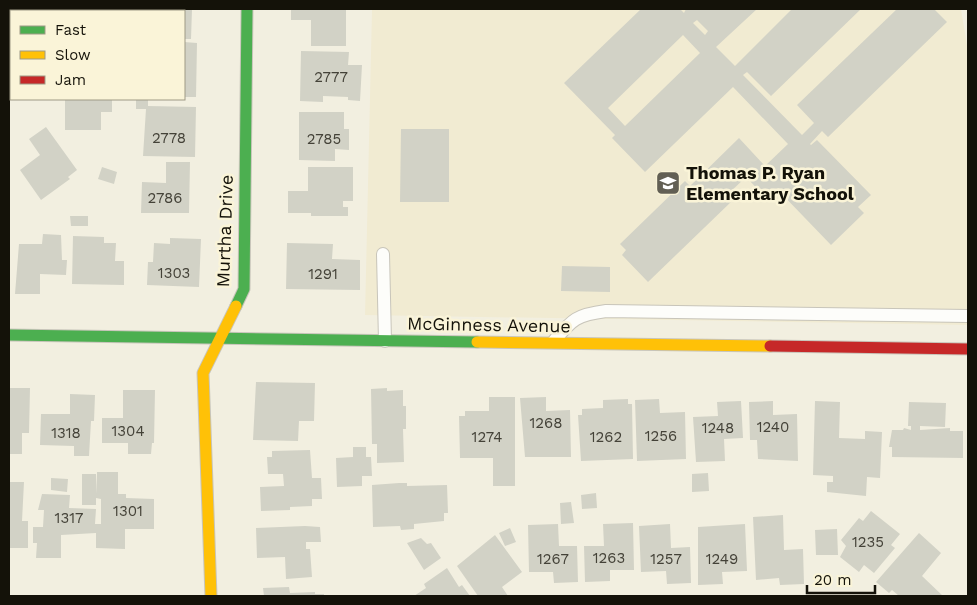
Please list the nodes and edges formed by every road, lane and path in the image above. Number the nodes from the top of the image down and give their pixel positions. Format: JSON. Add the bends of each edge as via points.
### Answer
{"nodes":[{"id":1,"x":247,"y":9,"type":"edge"},
{"id":2,"x":384,"y":254,"type":"dead end"},
{"id":3,"x":968,"y":316,"type":"edge"},
{"id":4,"x":9,"y":335,"type":"edge"},
{"id":5,"x":220,"y":338,"type":"junction"},
{"id":6,"x":385,"y":341,"type":"junction"},
{"id":7,"x":552,"y":343,"type":"junction"},
{"id":8,"x":968,"y":349,"type":"edge"},
{"id":9,"x":211,"y":596,"type":"edge"}],
"edges":[{"from":1,"to":5,"type":"street","name":"Murtha Drive","via":[[244,289]]},
{"from":2,"to":6,"type":"lane"},
{"from":3,"to":7,"type":"lane","via":[[606,311],[582,314]]},
{"from":4,"to":5,"type":"street","name":"McGinness Avenue"},
{"from":5,"to":6,"type":"street","name":"McGinness Avenue"},
{"from":5,"to":9,"type":"street","name":"Murtha Drive","via":[[203,373]]},
{"from":6,"to":7,"type":"street","name":"McGinness Avenue"},
{"from":7,"to":8,"type":"street","name":"McGinness Avenue"}]}
